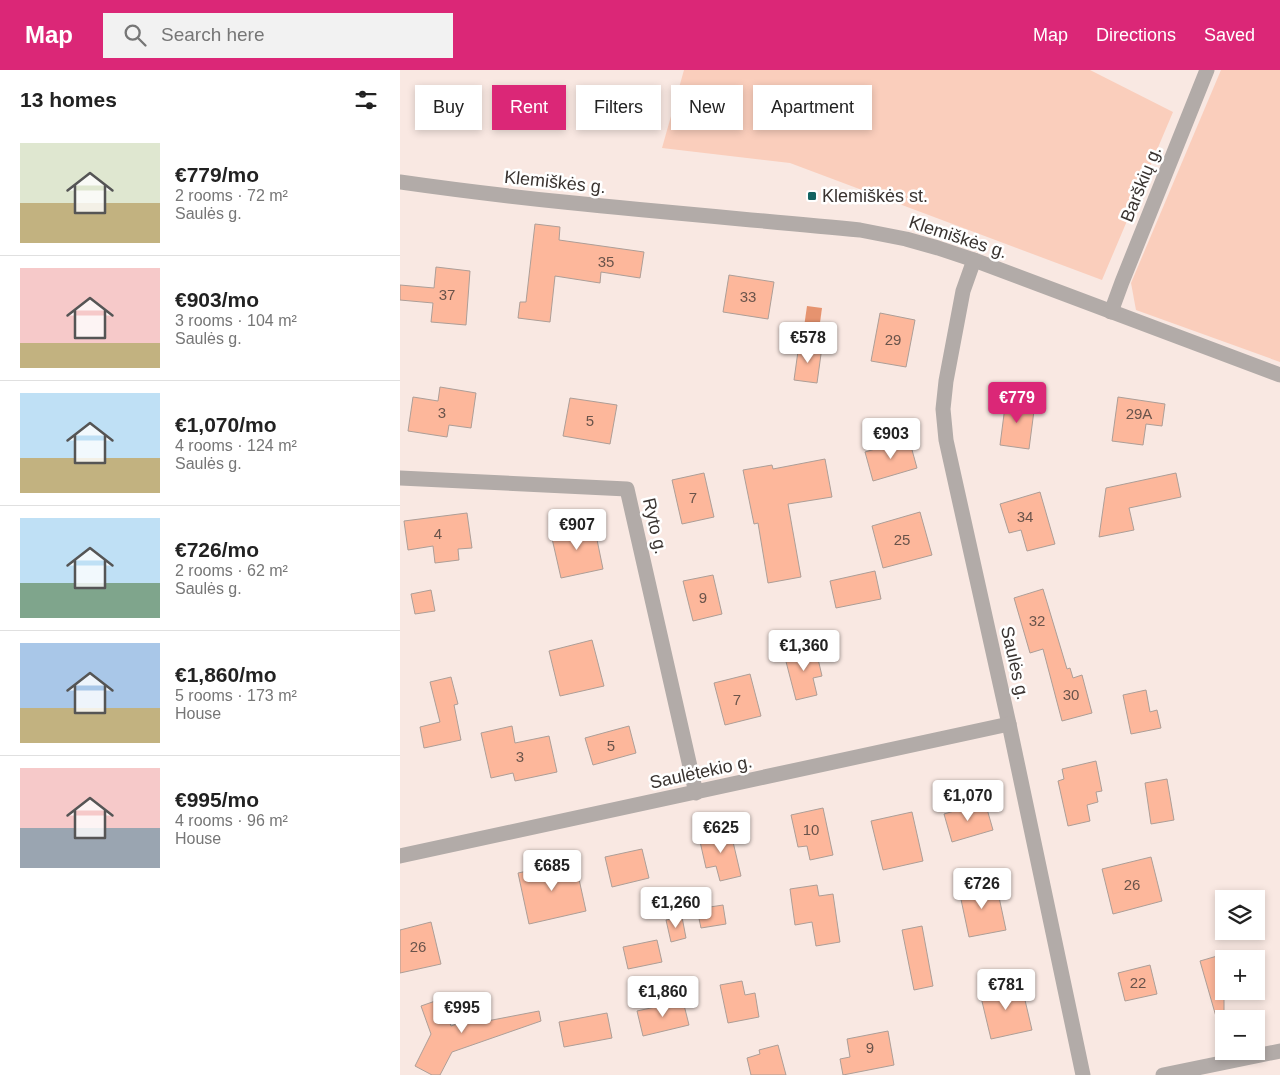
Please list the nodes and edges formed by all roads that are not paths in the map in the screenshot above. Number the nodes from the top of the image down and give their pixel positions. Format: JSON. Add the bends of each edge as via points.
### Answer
{"nodes":[{"id":1,"x":1208,"y":70,"type":"edge"},
{"id":2,"x":400,"y":182,"type":"edge"},
{"id":3,"x":974,"y":260,"type":"junction"},
{"id":4,"x":1111,"y":312,"type":"junction"},
{"id":5,"x":1280,"y":375,"type":"edge"},
{"id":6,"x":400,"y":478,"type":"edge"},
{"id":7,"x":1009,"y":724,"type":"junction"},
{"id":8,"x":696,"y":793,"type":"junction"},
{"id":9,"x":400,"y":856,"type":"edge"},
{"id":10,"x":1280,"y":1051,"type":"edge"},
{"id":11,"x":1083,"y":1075,"type":"edge"},
{"id":12,"x":1163,"y":1075,"type":"edge"}],
"edges":[{"from":1,"to":4,"type":"street","name":"Barškių g."},
{"from":2,"to":3,"type":"street","name":"Klemiškės g.","via":[[561,202],[860,230],[906,239]]},
{"from":3,"to":4,"type":"street","name":"Klemiškės g."},
{"from":3,"to":7,"type":"street","name":"Saulės g.","via":[[963,291],[943,409],[946,440]]},
{"from":4,"to":5,"type":"street","name":"Klemiškės g."},
{"from":6,"to":8,"type":"street","name":"Ryto g.","via":[[627,489]]},
{"from":7,"to":8,"type":"street","name":"Saulėtekio g."},
{"from":7,"to":11,"type":"street","name":"Saulės g."},
{"from":8,"to":9,"type":"street","name":"Saulėtekio g."},
{"from":10,"to":12,"type":"street"}]}
